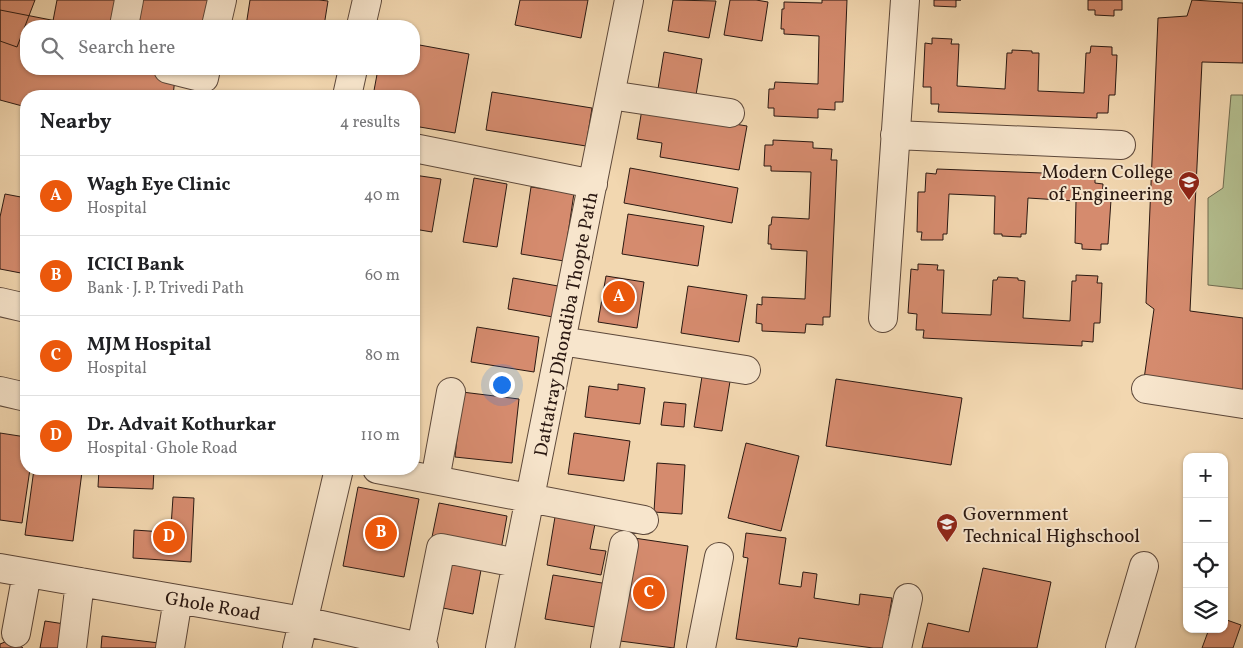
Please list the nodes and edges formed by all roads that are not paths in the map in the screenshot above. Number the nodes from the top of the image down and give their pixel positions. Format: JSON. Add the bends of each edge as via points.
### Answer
{"nodes":[{"id":1,"x":129,"y":0,"type":"edge"},
{"id":2,"x":222,"y":0,"type":"edge"},
{"id":3,"x":367,"y":0,"type":"edge"},
{"id":4,"x":629,"y":0,"type":"edge"},
{"id":5,"x":905,"y":0,"type":"edge"},
{"id":6,"x":125,"y":20,"type":"edge"},
{"id":7,"x":217,"y":20,"type":"edge"},
{"id":8,"x":362,"y":20,"type":"edge"},
{"id":9,"x":192,"y":75,"type":"edge"},
{"id":10,"x":205,"y":75,"type":"edge"},
{"id":11,"x":352,"y":75,"type":"edge"},
{"id":12,"x":348,"y":90,"type":"edge"},
{"id":13,"x":610,"y":95,"type":"junction"},
{"id":14,"x":730,"y":112,"type":"dead end"},
{"id":15,"x":895,"y":135,"type":"junction"},
{"id":16,"x":1121,"y":145,"type":"dead end"},
{"id":17,"x":420,"y":149,"type":"edge"},
{"id":18,"x":592,"y":184,"type":"junction"},
{"id":19,"x":0,"y":302,"type":"edge"},
{"id":20,"x":20,"y":307,"type":"edge"},
{"id":21,"x":883,"y":318,"type":"dead end"},
{"id":22,"x":561,"y":341,"type":"junction"},
{"id":23,"x":746,"y":370,"type":"dead end"},
{"id":24,"x":0,"y":390,"type":"edge"},
{"id":25,"x":1146,"y":390,"type":"dead end"},
{"id":26,"x":451,"y":392,"type":"dead end"},
{"id":27,"x":20,"y":395,"type":"edge"},
{"id":28,"x":1243,"y":404,"type":"edge"},
{"id":29,"x":338,"y":475,"type":"edge"},
{"id":30,"x":409,"y":475,"type":"edge"},
{"id":31,"x":435,"y":480,"type":"junction"},
{"id":32,"x":530,"y":498,"type":"junction"},
{"id":33,"x":644,"y":520,"type":"dead end"},
{"id":34,"x":624,"y":545,"type":"dead end"},
{"id":35,"x":719,"y":556,"type":"dead end"},
{"id":36,"x":517,"y":563,"type":"junction"},
{"id":37,"x":1144,"y":566,"type":"dead end"},
{"id":38,"x":0,"y":568,"type":"edge"},
{"id":39,"x":27,"y":573,"type":"junction"},
{"id":40,"x":80,"y":582,"type":"junction"},
{"id":41,"x":908,"y":598,"type":"dead end"},
{"id":42,"x":178,"y":599,"type":"junction"},
{"id":43,"x":303,"y":621,"type":"junction"},
{"id":44,"x":16,"y":633,"type":"dead end"},
{"id":45,"x":72,"y":648,"type":"edge"},
{"id":46,"x":170,"y":648,"type":"edge"},
{"id":47,"x":297,"y":648,"type":"edge"},
{"id":48,"x":423,"y":648,"type":"edge"},
{"id":49,"x":500,"y":648,"type":"edge"},
{"id":50,"x":605,"y":648,"type":"edge"},
{"id":51,"x":701,"y":648,"type":"edge"},
{"id":52,"x":897,"y":648,"type":"edge"},
{"id":53,"x":1120,"y":648,"type":"edge"}],
"edges":[{"from":1,"to":6,"type":"street"},
{"from":2,"to":7,"type":"street"},
{"from":3,"to":8,"type":"street"},
{"from":4,"to":13,"type":"street","name":"Dattatray Dhondiba Thopte Path"},
{"from":5,"to":15,"type":"street"},
{"from":9,"to":10,"type":"street","via":[[204,78]]},
{"from":11,"to":12,"type":"street"},
{"from":13,"to":14,"type":"street"},
{"from":13,"to":18,"type":"street","name":"Dattatray Dhondiba Thopte Path"},
{"from":15,"to":16,"type":"street"},
{"from":15,"to":21,"type":"street"},
{"from":17,"to":18,"type":"street"},
{"from":18,"to":22,"type":"street","name":"Dattatray Dhondiba Thopte Path"},
{"from":19,"to":20,"type":"street"},
{"from":22,"to":23,"type":"street"},
{"from":22,"to":32,"type":"street","name":"Dattatray Dhondiba Thopte Path"},
{"from":24,"to":27,"type":"street"},
{"from":25,"to":28,"type":"street"},
{"from":26,"to":31,"type":"street"},
{"from":29,"to":43,"type":"street"},
{"from":30,"to":31,"type":"street"},
{"from":31,"to":32,"type":"street"},
{"from":32,"to":33,"type":"street"},
{"from":32,"to":36,"type":"street","name":"Dattatray Dhondiba Thopte Path"},
{"from":34,"to":50,"type":"street"},
{"from":35,"to":51,"type":"street"},
{"from":36,"to":48,"type":"street","via":[[441,548]]},
{"from":36,"to":49,"type":"street","name":"Dattatray Dhondiba Thopte Path"},
{"from":37,"to":53,"type":"street"},
{"from":38,"to":39,"type":"street","name":"Ghole Road"},
{"from":39,"to":40,"type":"street","name":"Ghole Road"},
{"from":39,"to":44,"type":"street"},
{"from":40,"to":42,"type":"street","name":"Ghole Road"},
{"from":40,"to":45,"type":"street"},
{"from":41,"to":52,"type":"street"},
{"from":42,"to":43,"type":"street","name":"Ghole Road"},
{"from":42,"to":46,"type":"street"},
{"from":43,"to":47,"type":"street"},
{"from":43,"to":48,"type":"street","name":"Ghole Road"}]}
